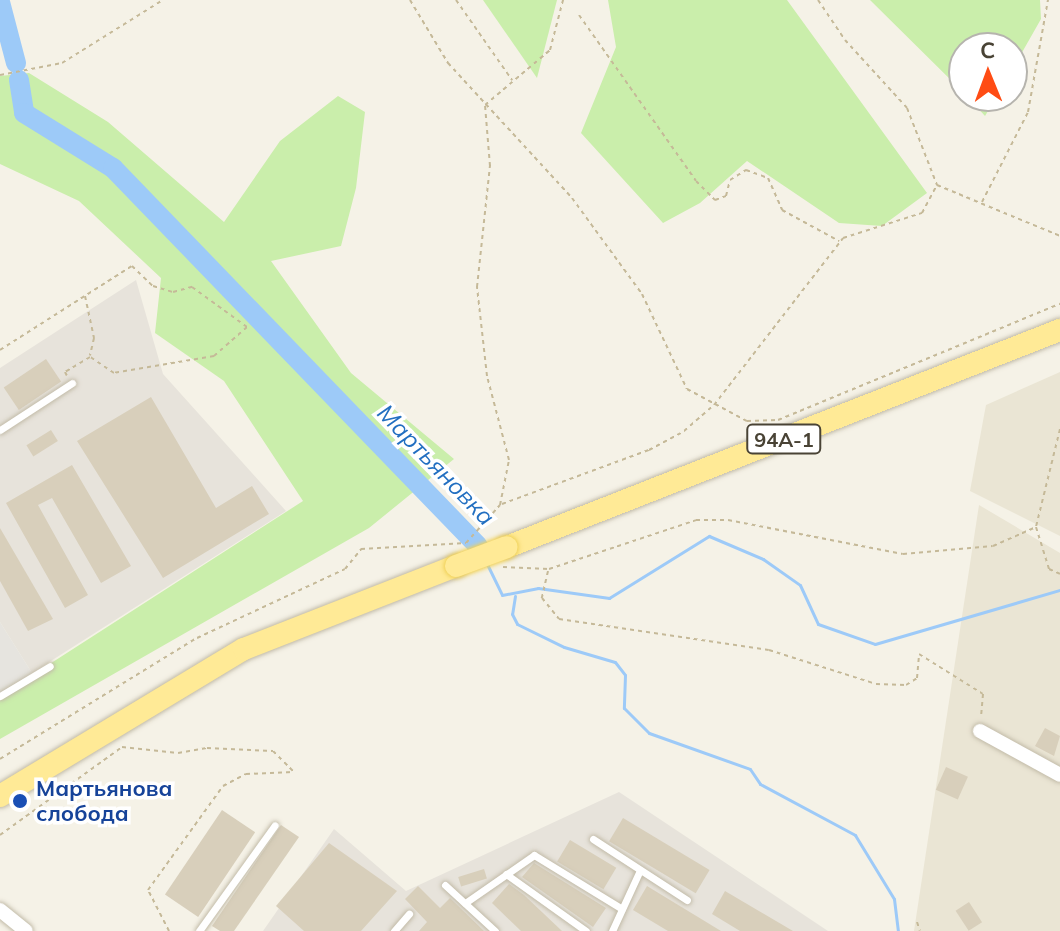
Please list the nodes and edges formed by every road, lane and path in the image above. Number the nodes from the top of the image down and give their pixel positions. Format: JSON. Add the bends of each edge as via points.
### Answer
{"nodes":[{"id":1,"x":163,"y":0,"type":"edge"},
{"id":2,"x":410,"y":0,"type":"edge"},
{"id":3,"x":456,"y":0,"type":"edge"},
{"id":4,"x":563,"y":0,"type":"edge"},
{"id":5,"x":818,"y":0,"type":"edge"},
{"id":6,"x":1048,"y":0,"type":"edge"},
{"id":7,"x":579,"y":15,"type":"dead end"},
{"id":8,"x":0,"y":75,"type":"edge"},
{"id":9,"x":513,"y":81,"type":"junction"},
{"id":10,"x":485,"y":105,"type":"junction"},
{"id":11,"x":937,"y":185,"type":"junction"},
{"id":12,"x":981,"y":203,"type":"junction"},
{"id":13,"x":1060,"y":236,"type":"edge"},
{"id":14,"x":840,"y":242,"type":"junction"},
{"id":15,"x":85,"y":296,"type":"junction"},
{"id":16,"x":1060,"y":304,"type":"edge"},
{"id":17,"x":1060,"y":330,"type":"edge"},
{"id":18,"x":0,"y":350,"type":"edge"},
{"id":19,"x":90,"y":357,"type":"junction"},
{"id":20,"x":72,"y":383,"type":"joint"},
{"id":21,"x":714,"y":405,"type":"junction"},
{"id":22,"x":1060,"y":429,"type":"edge"},
{"id":23,"x":0,"y":430,"type":"edge"},
{"id":24,"x":500,"y":505,"type":"junction"},
{"id":25,"x":1036,"y":527,"type":"junction"},
{"id":26,"x":502,"y":556,"type":"junction"},
{"id":27,"x":549,"y":569,"type":"junction"},
{"id":28,"x":1060,"y":574,"type":"edge"},
{"id":29,"x":50,"y":666,"type":"dead end"},
{"id":30,"x":0,"y":696,"type":"edge"},
{"id":31,"x":980,"y":731,"type":"joint"},
{"id":32,"x":0,"y":759,"type":"edge"},
{"id":33,"x":1060,"y":775,"type":"edge"},
{"id":34,"x":0,"y":796,"type":"edge"},
{"id":35,"x":275,"y":825,"type":"dead end"},
{"id":36,"x":0,"y":835,"type":"edge"},
{"id":37,"x":593,"y":839,"type":"dead end"},
{"id":38,"x":640,"y":870,"type":"junction"},
{"id":39,"x":506,"y":874,"type":"junction"},
{"id":40,"x":445,"y":885,"type":"dead end"},
{"id":41,"x":687,"y":900,"type":"dead end"},
{"id":42,"x":465,"y":903,"type":"junction"},
{"id":43,"x":622,"y":909,"type":"junction"},
{"id":44,"x":0,"y":910,"type":"edge"},
{"id":45,"x":409,"y":914,"type":"dead end"},
{"id":46,"x":917,"y":922,"type":"dead end"},
{"id":47,"x":26,"y":931,"type":"edge"},
{"id":48,"x":169,"y":931,"type":"edge"},
{"id":49,"x":199,"y":931,"type":"edge"},
{"id":50,"x":394,"y":931,"type":"edge"},
{"id":51,"x":495,"y":931,"type":"edge"},
{"id":52,"x":586,"y":931,"type":"edge"},
{"id":53,"x":612,"y":931,"type":"edge"},
{"id":54,"x":920,"y":931,"type":"edge"}],
"edges":[{"from":1,"to":8,"type":"path","via":[[62,63]]},
{"from":2,"to":10,"type":"path","via":[[448,63]]},
{"from":3,"to":9,"type":"path"},
{"from":4,"to":9,"type":"path","via":[[550,50]]},
{"from":5,"to":11,"type":"path","via":[[845,40],[907,108]]},
{"from":6,"to":12,"type":"path","via":[[1028,112]]},
{"from":7,"to":14,"type":"path","via":[[696,181],[715,200],[726,196],[730,180],[746,170],[768,178],[782,210]]},
{"from":9,"to":10,"type":"path"},
{"from":10,"to":21,"type":"path","via":[[572,198],[642,294],[687,389]]},
{"from":10,"to":24,"type":"path","via":[[490,166],[477,287],[487,376],[509,460]]},
{"from":11,"to":12,"type":"path"},
{"from":11,"to":14,"type":"path","via":[[922,213],[872,225]]},
{"from":12,"to":13,"type":"path"},
{"from":14,"to":21,"type":"path"},
{"from":15,"to":18,"type":"path"},
{"from":15,"to":19,"type":"path","via":[[94,338]]},
{"from":15,"to":19,"type":"path","via":[[132,266],[153,286],[173,292],[192,287],[247,327],[214,356],[153,369],[114,373]]},
{"from":16,"to":21,"type":"path","via":[[778,420],[747,421]]},
{"from":17,"to":26,"type":"main road","number":"94А-1"},
{"from":19,"to":20,"type":"path","via":[[65,372]]},
{"from":20,"to":23,"type":"lane"},
{"from":21,"to":24,"type":"path","via":[[684,431],[649,450],[525,491]]},
{"from":22,"to":25,"type":"path"},
{"from":24,"to":32,"type":"path","via":[[466,543],[361,549],[345,569],[197,638]]},
{"from":25,"to":27,"type":"path","via":[[993,546],[903,554],[728,520],[696,520]]},
{"from":25,"to":28,"type":"path","via":[[1049,569]]},
{"from":26,"to":27,"type":"path"},
{"from":26,"to":34,"type":"main road","number":"94А-1","bridge":true,"via":[[456,566],[244,649]]},
{"from":27,"to":31,"type":"path","via":[[544,593],[559,619],[769,650],[876,684],[906,685],[917,678],[919,654],[983,694]]},
{"from":29,"to":30,"type":"lane"},
{"from":31,"to":33,"type":"street"},
{"from":35,"to":49,"type":"lane"},
{"from":36,"to":48,"type":"path","via":[[122,747],[178,753],[207,748],[273,751],[294,772],[246,774],[223,786],[148,890]]},
{"from":37,"to":38,"type":"lane"},
{"from":38,"to":41,"type":"lane"},
{"from":38,"to":43,"type":"lane"},
{"from":39,"to":42,"type":"lane"},
{"from":39,"to":43,"type":"lane","via":[[534,855]]},
{"from":39,"to":52,"type":"lane"},
{"from":40,"to":42,"type":"lane"},
{"from":42,"to":51,"type":"lane"},
{"from":43,"to":53,"type":"lane"},
{"from":44,"to":47,"type":"street"},
{"from":45,"to":50,"type":"lane"},
{"from":46,"to":54,"type":"path"}]}
